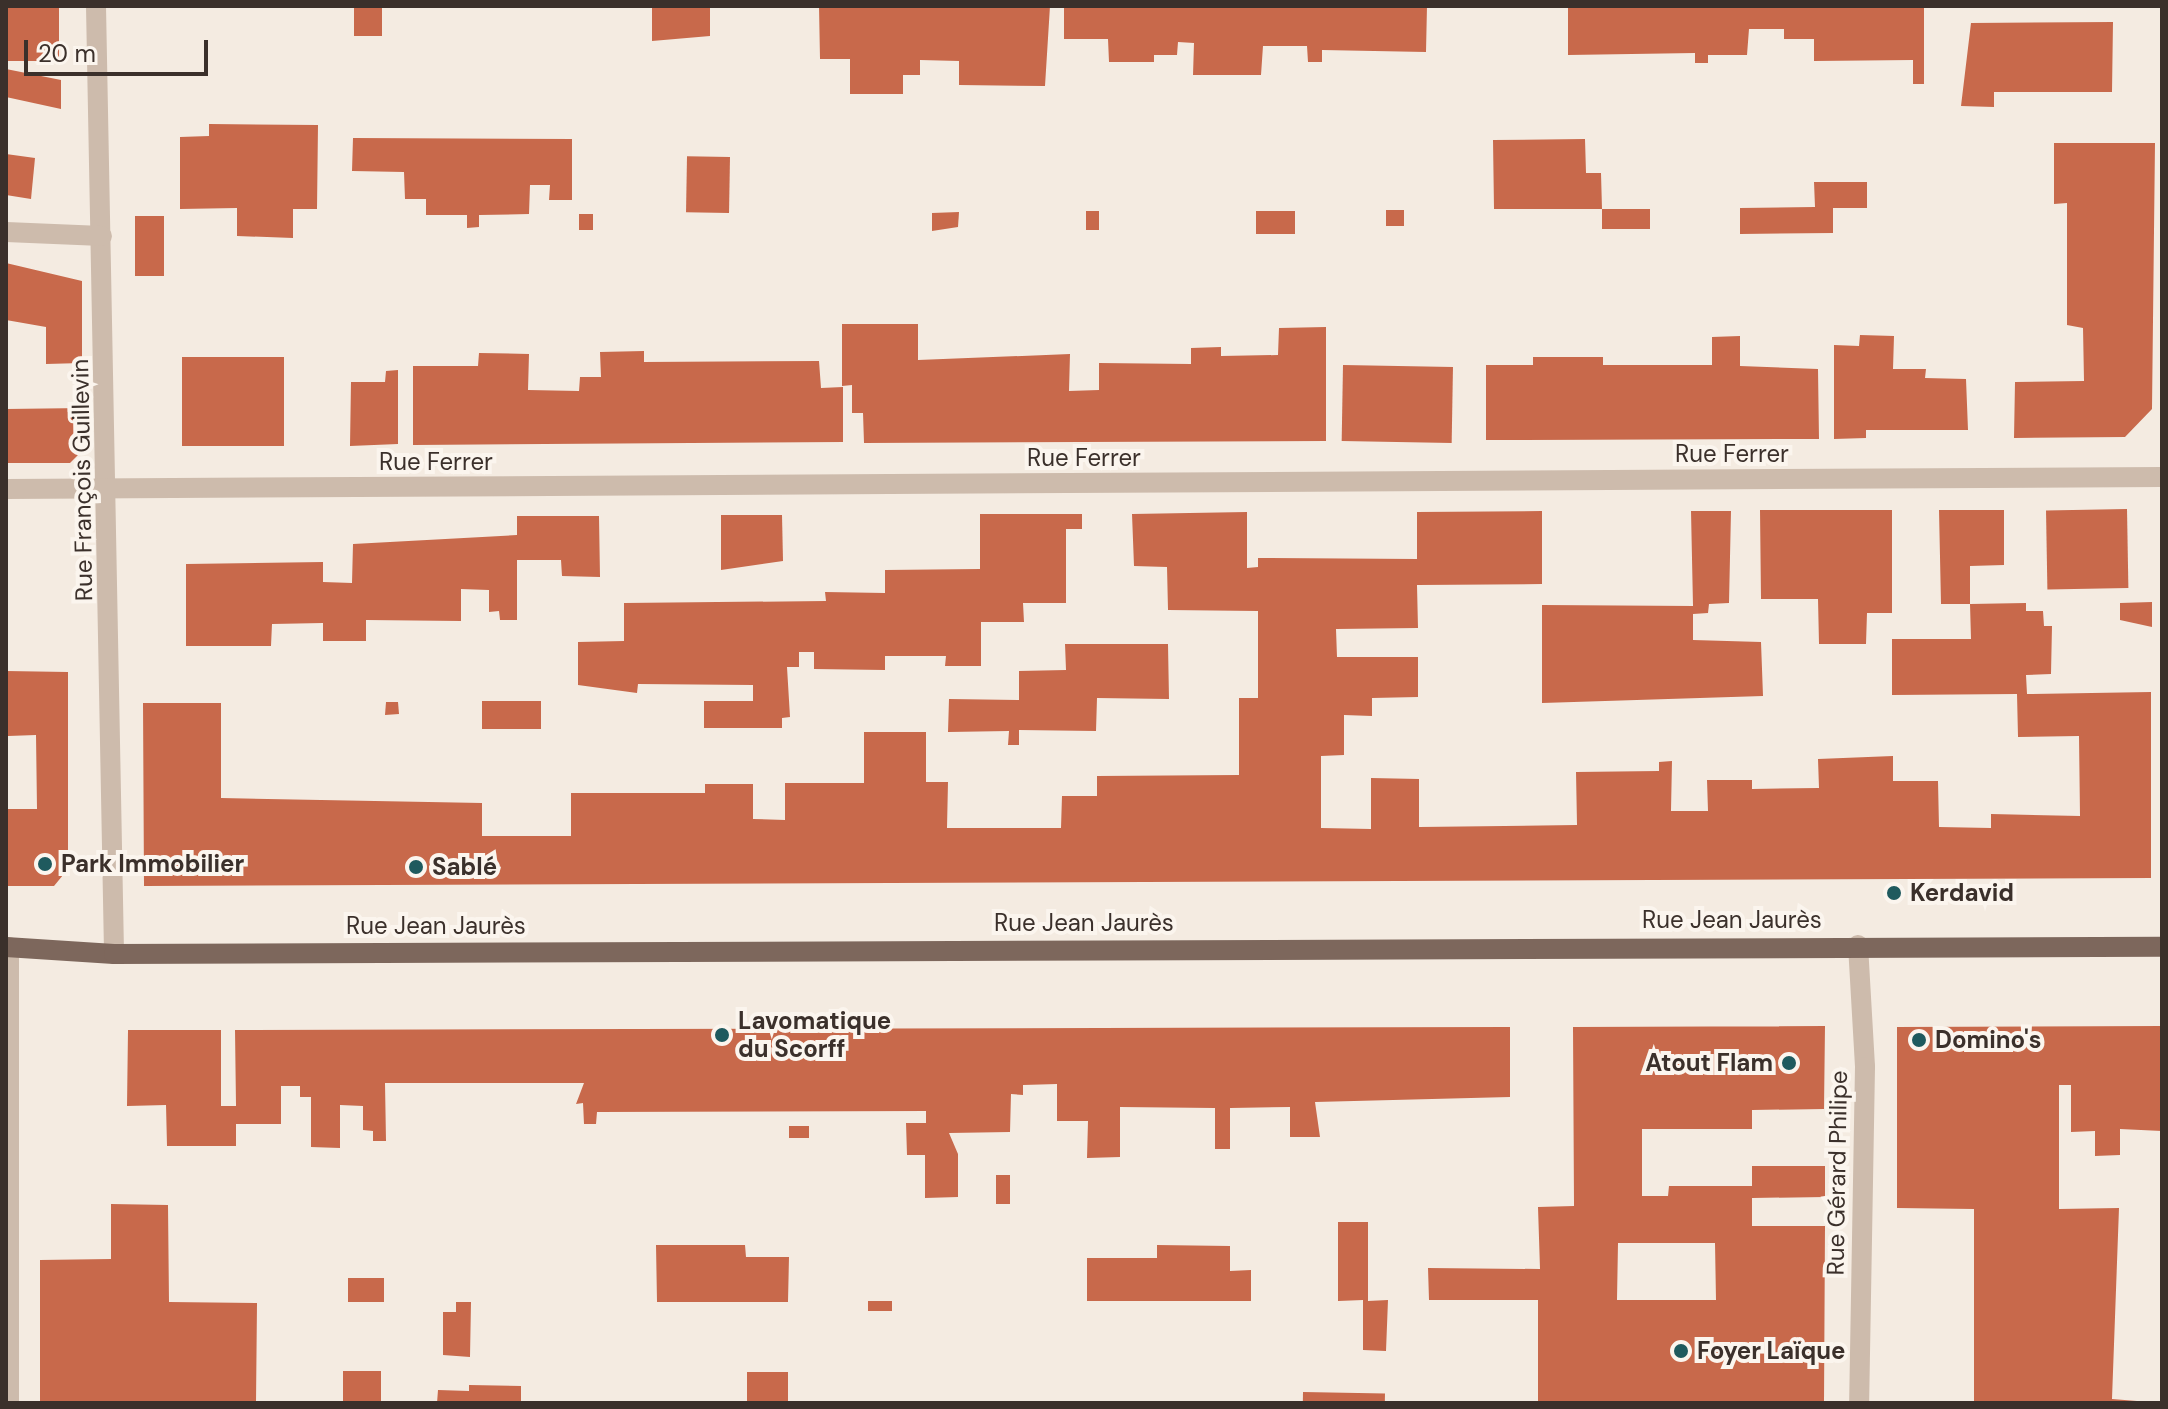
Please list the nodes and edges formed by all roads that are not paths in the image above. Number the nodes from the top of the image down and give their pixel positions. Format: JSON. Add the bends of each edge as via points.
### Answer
{"nodes":[{"id":1,"x":96,"y":6,"type":"edge"},
{"id":2,"x":6,"y":232,"type":"edge"},
{"id":3,"x":102,"y":236,"type":"junction"},
{"id":4,"x":2162,"y":477,"type":"edge"},
{"id":5,"x":6,"y":489,"type":"edge"},
{"id":6,"x":109,"y":491,"type":"junction"},
{"id":7,"x":1858,"y":945,"type":"junction"},
{"id":8,"x":8,"y":947,"type":"edge"},
{"id":9,"x":2162,"y":947,"type":"edge"},
{"id":10,"x":114,"y":954,"type":"junction"},
{"id":11,"x":9,"y":1403,"type":"edge"},
{"id":12,"x":1859,"y":1403,"type":"edge"}],
"edges":[{"from":1,"to":3,"type":"street","name":"Rue François Guillevin"},
{"from":2,"to":3,"type":"street"},
{"from":3,"to":6,"type":"street","name":"Rue François Guillevin"},
{"from":4,"to":6,"type":"street","name":"Rue Ferrer"},
{"from":5,"to":6,"type":"street","name":"Rue Ferrer"},
{"from":6,"to":10,"type":"street","name":"Rue François Guillevin"},
{"from":7,"to":9,"type":"main road","name":"Rue Jean Jaurès"},
{"from":7,"to":10,"type":"main road","name":"Rue Jean Jaurès"},
{"from":7,"to":12,"type":"street","name":"Rue Gérard Philipe","via":[[1865,1067]]},
{"from":8,"to":10,"type":"main road","name":"Rue Jean Jaurès"},
{"from":8,"to":11,"type":"street"}]}
